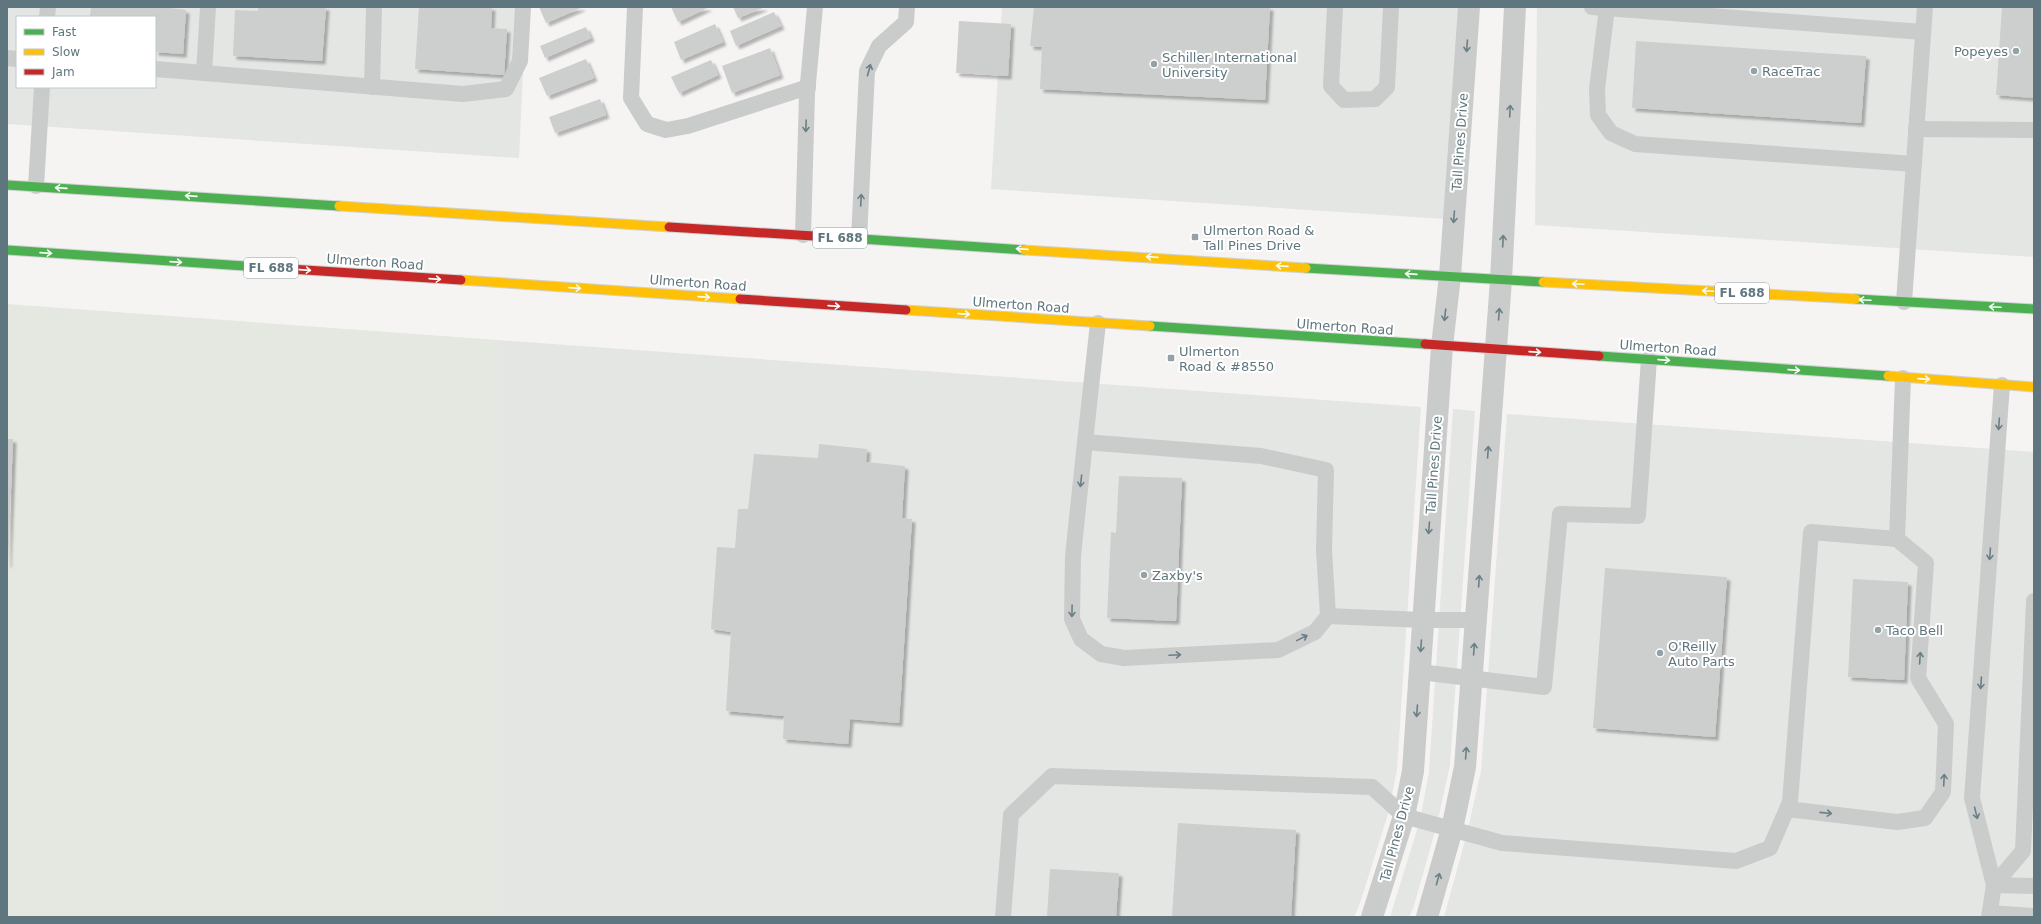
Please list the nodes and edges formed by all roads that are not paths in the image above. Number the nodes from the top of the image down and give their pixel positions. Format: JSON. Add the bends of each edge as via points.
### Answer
{"nodes":[{"id":1,"x":208,"y":7,"type":"edge"},
{"id":2,"x":374,"y":7,"type":"edge"},
{"id":3,"x":523,"y":7,"type":"edge"},
{"id":4,"x":635,"y":7,"type":"edge"},
{"id":5,"x":815,"y":7,"type":"edge"},
{"id":6,"x":907,"y":7,"type":"edge"},
{"id":7,"x":1335,"y":7,"type":"edge"},
{"id":8,"x":1391,"y":7,"type":"edge"},
{"id":9,"x":1469,"y":7,"type":"edge"},
{"id":10,"x":1515,"y":7,"type":"edge"},
{"id":11,"x":1599,"y":7,"type":"edge"},
{"id":12,"x":1925,"y":7,"type":"edge"},
{"id":13,"x":1923,"y":32,"type":"junction"},
{"id":14,"x":156,"y":69,"type":"edge"},
{"id":15,"x":204,"y":73,"type":"junction"},
{"id":16,"x":372,"y":87,"type":"junction"},
{"id":17,"x":808,"y":87,"type":"junction"},
{"id":18,"x":42,"y":88,"type":"edge"},
{"id":19,"x":1916,"y":129,"type":"junction"},
{"id":20,"x":2034,"y":130,"type":"edge"},
{"id":21,"x":1914,"y":164,"type":"junction"},
{"id":22,"x":7,"y":184,"type":"edge"},
{"id":23,"x":36,"y":186,"type":"junction"},
{"id":24,"x":803,"y":235,"type":"junction"},
{"id":25,"x":859,"y":239,"type":"junction"},
{"id":26,"x":7,"y":250,"type":"edge"},
{"id":27,"x":1450,"y":276,"type":"junction"},
{"id":28,"x":1501,"y":280,"type":"junction"},
{"id":29,"x":1904,"y":302,"type":"junction"},
{"id":30,"x":2034,"y":309,"type":"edge"},
{"id":31,"x":1098,"y":323,"type":"junction"},
{"id":32,"x":1442,"y":346,"type":"junction"},
{"id":33,"x":1496,"y":349,"type":"junction"},
{"id":34,"x":1649,"y":359,"type":"junction"},
{"id":35,"x":1902,"y":378,"type":"junction"},
{"id":36,"x":2002,"y":385,"type":"junction"},
{"id":37,"x":2034,"y":387,"type":"edge"},
{"id":38,"x":1085,"y":442,"type":"junction"},
{"id":39,"x":1897,"y":538,"type":"junction"},
{"id":40,"x":2034,"y":601,"type":"edge"},
{"id":41,"x":1328,"y":616,"type":"junction"},
{"id":42,"x":1423,"y":620,"type":"junction"},
{"id":43,"x":1476,"y":620,"type":"junction"},
{"id":44,"x":1420,"y":672,"type":"junction"},
{"id":45,"x":1472,"y":678,"type":"junction"},
{"id":46,"x":1787,"y":809,"type":"junction"},
{"id":47,"x":1404,"y":816,"type":"junction"},
{"id":48,"x":1452,"y":828,"type":"junction"},
{"id":49,"x":1994,"y":885,"type":"junction"},
{"id":50,"x":2034,"y":886,"type":"edge"},
{"id":51,"x":1989,"y":915,"type":"edge"},
{"id":52,"x":2034,"y":916,"type":"edge"},
{"id":53,"x":1003,"y":917,"type":"edge"},
{"id":54,"x":1372,"y":917,"type":"edge"},
{"id":55,"x":1427,"y":917,"type":"edge"}],
"edges":[{"from":1,"to":15,"type":"lane"},
{"from":2,"to":16,"type":"lane"},
{"from":3,"to":16,"type":"lane","via":[[520,61],[506,89],[463,94]]},
{"from":4,"to":17,"type":"lane","via":[[632,98],[647,124],[666,130],[688,126]]},
{"from":5,"to":17,"type":"lane"},
{"from":25,"to":6,"type":"lane","one_way":true,"via":[[867,71],[879,46],[906,22]]},
{"from":7,"to":8,"type":"lane","via":[[1331,86],[1344,100],[1375,99],[1387,87]]},
{"from":9,"to":27,"type":"street","name":"Tall Pines Drive","one_way":true},
{"from":28,"to":10,"type":"street","one_way":true},
{"from":11,"to":13,"type":"lane"},
{"from":11,"to":21,"type":"lane","via":[[1598,115],[1610,132],[1635,144]]},
{"from":12,"to":13,"type":"lane"},
{"from":13,"to":19,"type":"lane"},
{"from":14,"to":15,"type":"lane"},
{"from":15,"to":16,"type":"lane"},
{"from":17,"to":24,"type":"lane","one_way":true},
{"from":18,"to":23,"type":"lane"},
{"from":19,"to":20,"type":"lane"},
{"from":19,"to":21,"type":"lane"},
{"from":21,"to":29,"type":"lane"},
{"from":22,"to":23,"type":"main road","number":"FL 688"},
{"from":24,"to":23,"type":"main road","number":"FL 688","one_way":true},
{"from":24,"to":25,"type":"main road","number":"FL 688"},
{"from":27,"to":25,"type":"main road","number":"FL 688","one_way":true},
{"from":26,"to":31,"type":"main road","name":"Ulmerton Road","number":"FL 688","one_way":true},
{"from":27,"to":28,"type":"main road","number":"FL 688"},
{"from":27,"to":32,"type":"street","name":"Tall Pines Drive","one_way":true},
{"from":29,"to":28,"type":"main road","number":"FL 688","one_way":true},
{"from":33,"to":28,"type":"street","one_way":true},
{"from":30,"to":29,"type":"main road","number":"FL 688","one_way":true},
{"from":31,"to":32,"type":"main road","name":"Ulmerton Road","number":"FL 688"},
{"from":31,"to":38,"type":"lane"},
{"from":32,"to":33,"type":"main road","name":"Ulmerton Road","number":"FL 688"},
{"from":32,"to":42,"type":"street","name":"Tall Pines Drive","one_way":true},
{"from":33,"to":34,"type":"main road","name":"Ulmerton Road","number":"FL 688","one_way":true},
{"from":43,"to":33,"type":"street","one_way":true},
{"from":34,"to":35,"type":"main road","name":"Ulmerton Road","number":"FL 688","one_way":true},
{"from":34,"to":45,"type":"lane","via":[[1638,516],[1560,514],[1544,687]]},
{"from":35,"to":36,"type":"main road","name":"Ulmerton Road","number":"FL 688","one_way":true},
{"from":35,"to":39,"type":"lane"},
{"from":36,"to":37,"type":"main road","name":"Ulmerton Road","number":"FL 688"},
{"from":36,"to":49,"type":"lane","one_way":true,"via":[[1972,798]]},
{"from":38,"to":41,"type":"lane","via":[[1261,456],[1326,470],[1324,550]]},
{"from":38,"to":41,"type":"lane","one_way":true,"via":[[1073,556],[1072,619],[1081,639],[1101,654],[1124,658],[1278,650],[1315,632]]},
{"from":39,"to":46,"type":"lane","via":[[1811,532],[1790,802]]},
{"from":46,"to":39,"type":"lane","one_way":true,"via":[[1897,822],[1925,818],[1943,792],[1946,724],[1918,678],[1926,563]]},
{"from":40,"to":49,"type":"lane","via":[[2023,851]]},
{"from":41,"to":42,"type":"lane"},
{"from":42,"to":43,"type":"lane"},
{"from":42,"to":44,"type":"street","name":"Tall Pines Drive","one_way":true},
{"from":45,"to":43,"type":"street","one_way":true},
{"from":44,"to":45,"type":"lane"},
{"from":44,"to":47,"type":"street","name":"Tall Pines Drive","one_way":true,"via":[[1413,771]]},
{"from":48,"to":45,"type":"street","one_way":true,"via":[[1465,768]]},
{"from":46,"to":48,"type":"lane","via":[[1770,848],[1736,861],[1502,844]]},
{"from":47,"to":48,"type":"lane"},
{"from":47,"to":53,"type":"lane","via":[[1372,787],[1052,776],[1011,815]]},
{"from":47,"to":54,"type":"street","name":"Tall Pines Drive"},
{"from":55,"to":48,"type":"street","one_way":true},
{"from":49,"to":50,"type":"lane"},
{"from":49,"to":51,"type":"lane"},
{"from":51,"to":52,"type":"lane"}]}
